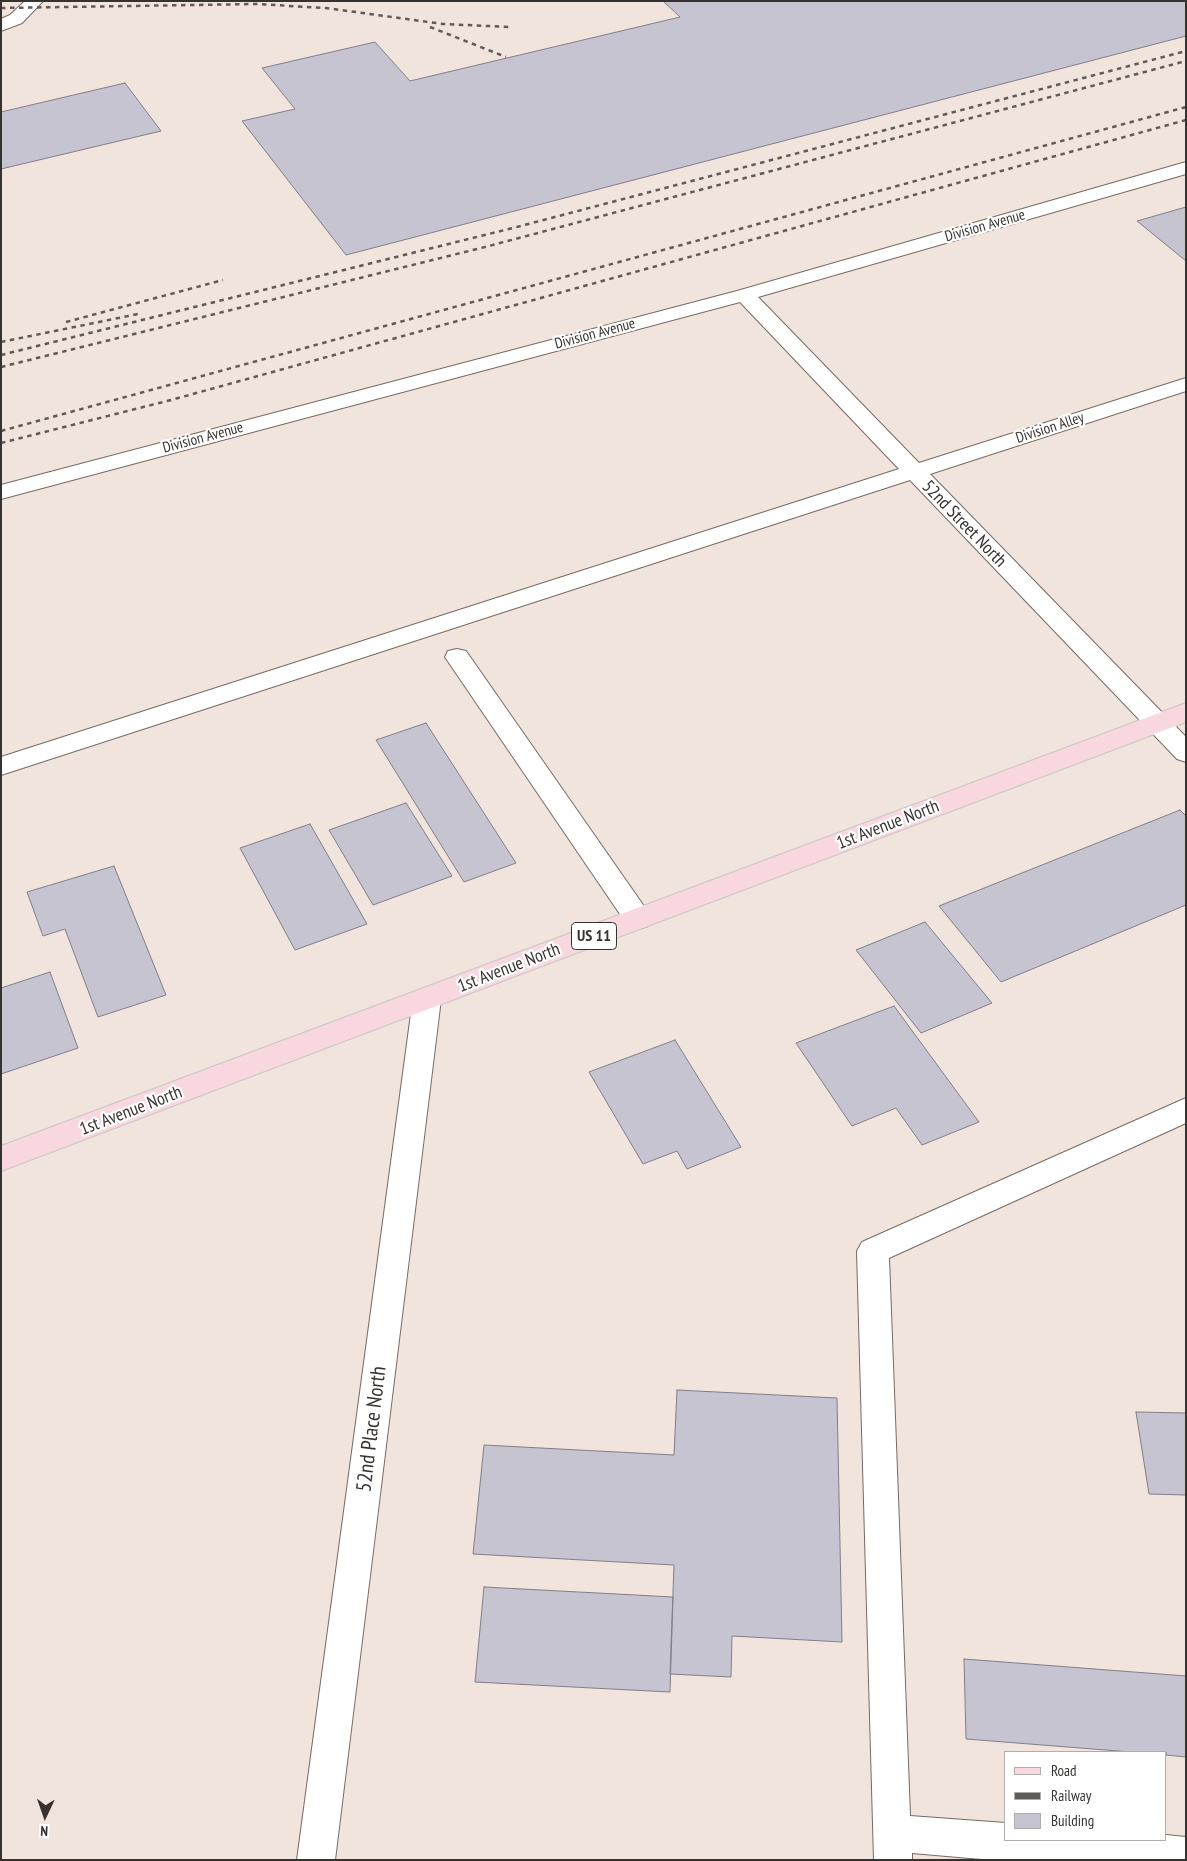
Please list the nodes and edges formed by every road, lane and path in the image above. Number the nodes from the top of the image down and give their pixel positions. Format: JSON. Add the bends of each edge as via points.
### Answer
{"nodes":[{"id":1,"x":35,"y":1,"type":"edge"},
{"id":2,"x":1,"y":26,"type":"edge"},
{"id":3,"x":1186,"y":168,"type":"edge"},
{"id":4,"x":744,"y":295,"type":"junction"},
{"id":5,"x":1186,"y":384,"type":"edge"},
{"id":6,"x":915,"y":473,"type":"junction"},
{"id":7,"x":1,"y":492,"type":"edge"},
{"id":8,"x":457,"y":656,"type":"dead end"},
{"id":9,"x":1186,"y":712,"type":"edge"},
{"id":10,"x":1156,"y":724,"type":"junction"},
{"id":11,"x":1186,"y":753,"type":"edge"},
{"id":12,"x":1,"y":766,"type":"edge"},
{"id":13,"x":638,"y":919,"type":"junction"},
{"id":14,"x":427,"y":999,"type":"junction"},
{"id":15,"x":1186,"y":1110,"type":"edge"},
{"id":16,"x":1,"y":1159,"type":"edge"},
{"id":17,"x":893,"y":1846,"type":"edge"},
{"id":18,"x":1186,"y":1856,"type":"edge"},
{"id":19,"x":316,"y":1860,"type":"edge"}],
"edges":[{"from":1,"to":2,"type":"street","via":[[16,19]]},
{"from":3,"to":4,"type":"street","name":"Division Avenue"},
{"from":4,"to":6,"type":"street","name":"52nd Street North"},
{"from":4,"to":7,"type":"street","name":"Division Avenue"},
{"from":5,"to":6,"type":"street","name":"Division Alley"},
{"from":6,"to":10,"type":"street","name":"52nd Street North"},
{"from":6,"to":12,"type":"street","name":"Division Alley"},
{"from":8,"to":13,"type":"street"},
{"from":9,"to":10,"type":"main road","name":"1st Avenue North","number":"US 11"},
{"from":10,"to":11,"type":"street","name":"52nd Street North"},
{"from":10,"to":13,"type":"main road","name":"1st Avenue North","number":"US 11"},
{"from":13,"to":14,"type":"main road","name":"1st Avenue North","number":"US 11"},
{"from":14,"to":16,"type":"main road","name":"1st Avenue North","number":"US 11"},
{"from":14,"to":19,"type":"street","name":"52nd Place North"},
{"from":15,"to":17,"type":"street","via":[[873,1251]]},
{"from":17,"to":18,"type":"street"}]}
